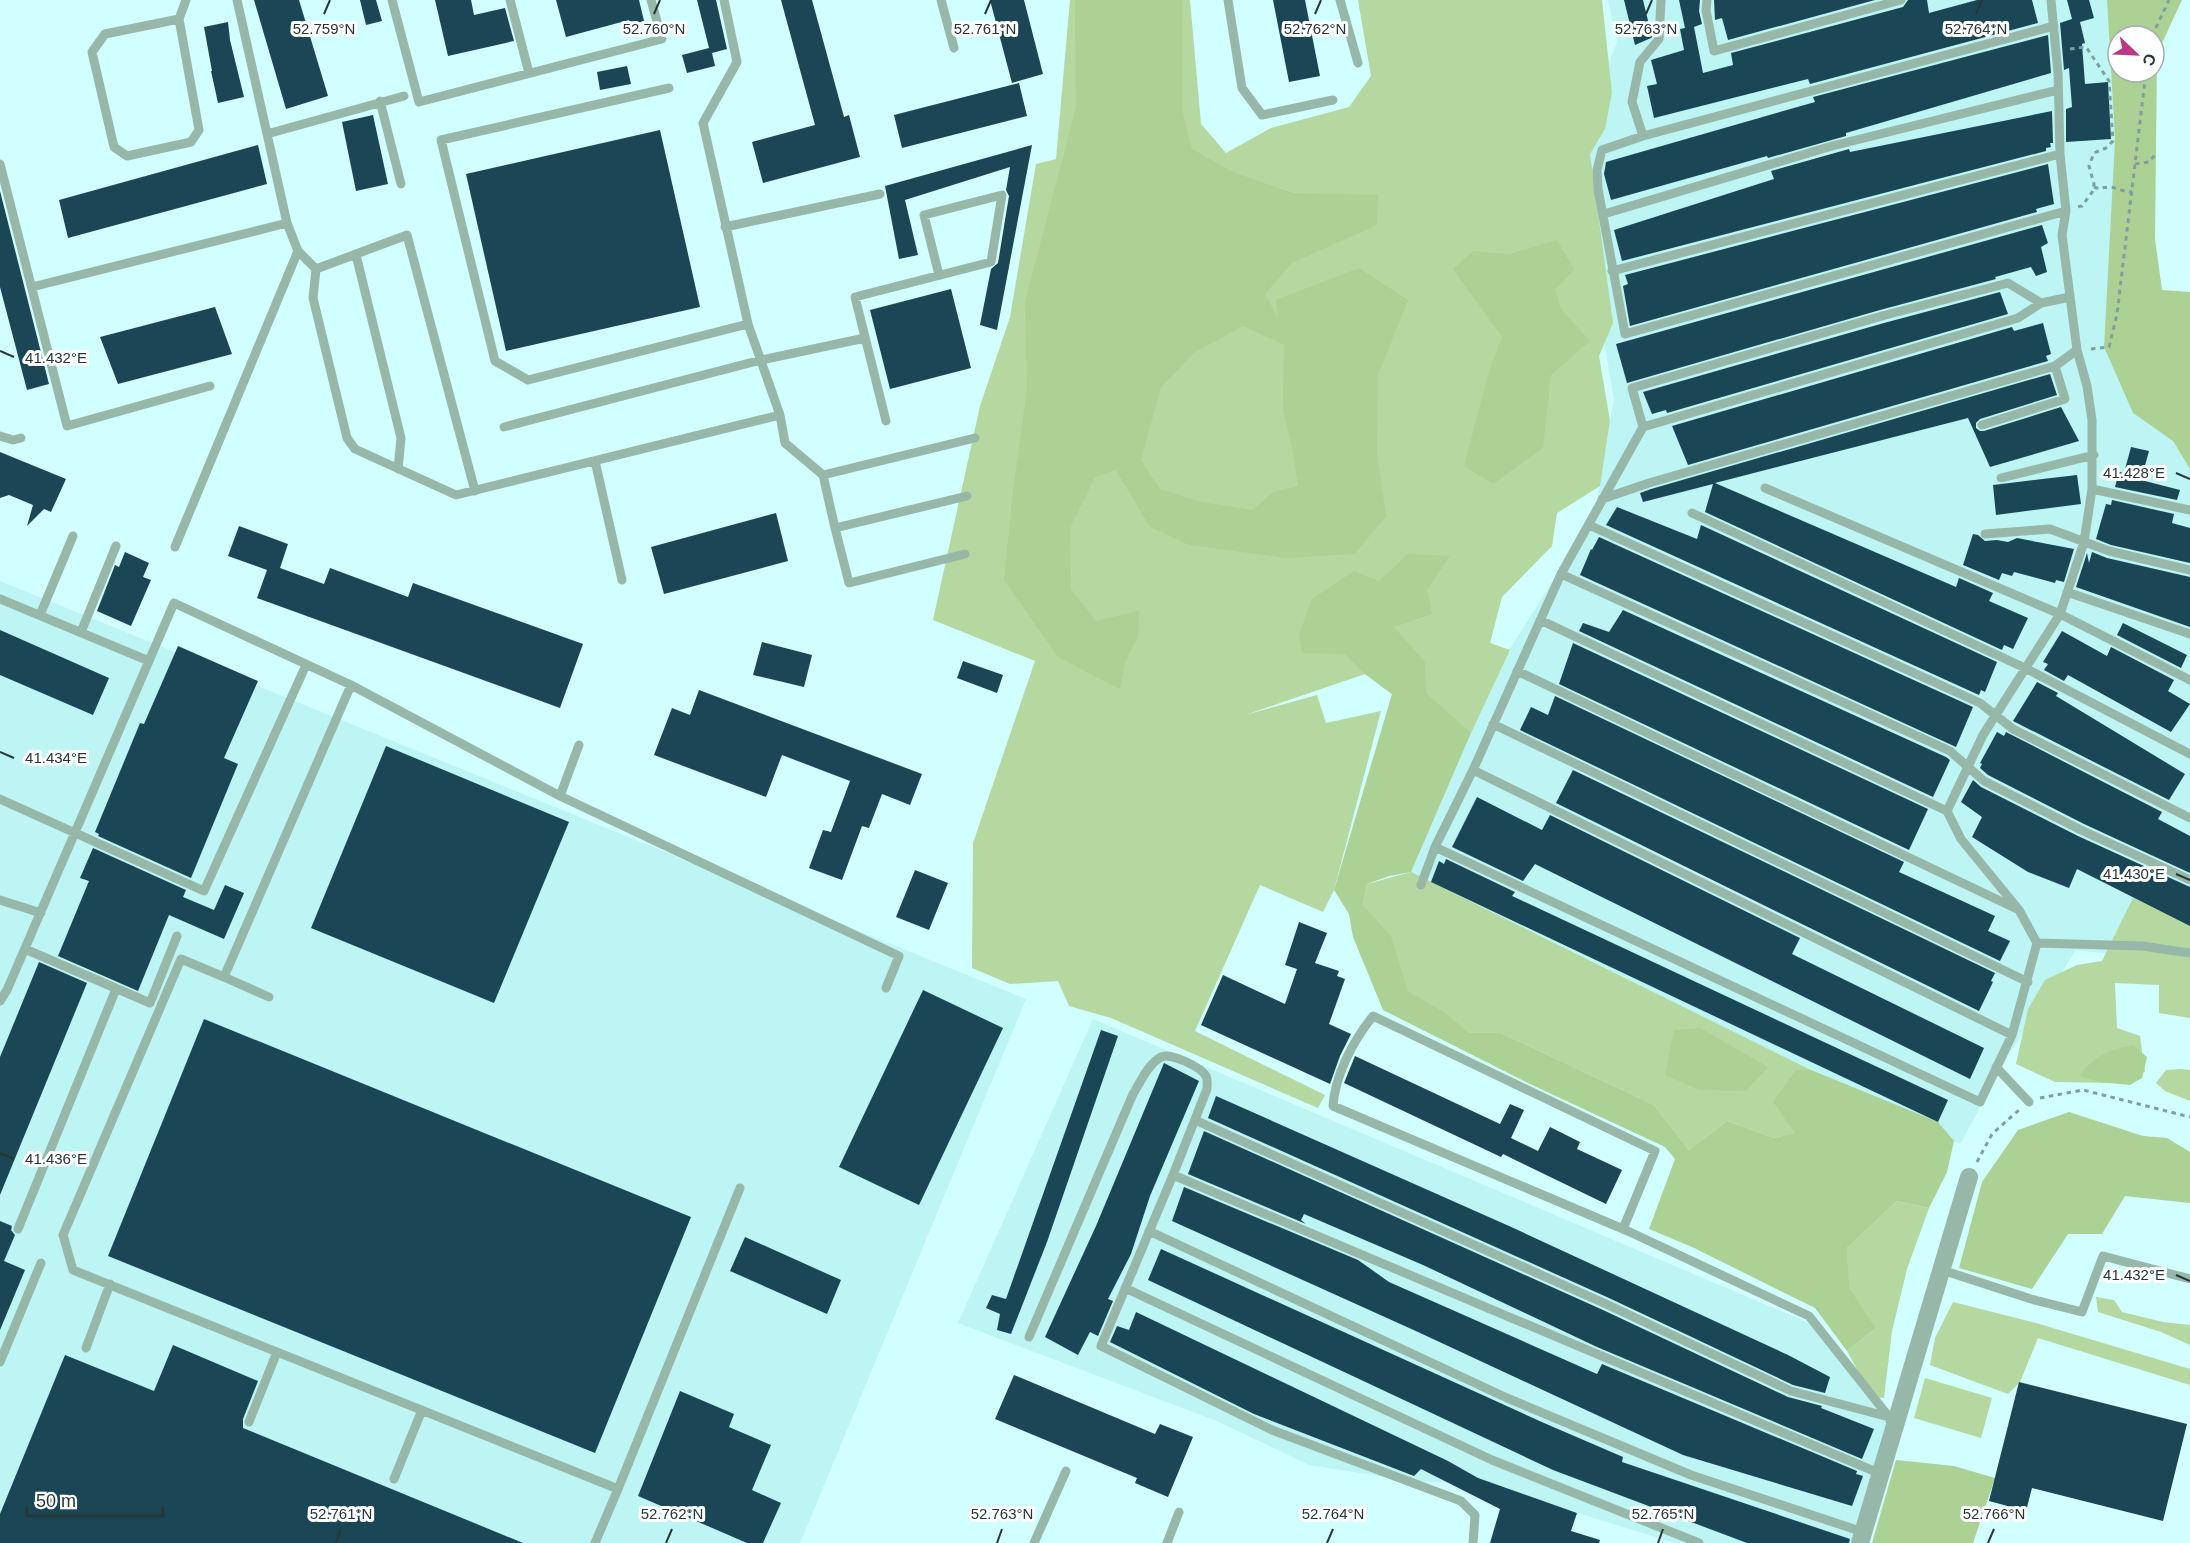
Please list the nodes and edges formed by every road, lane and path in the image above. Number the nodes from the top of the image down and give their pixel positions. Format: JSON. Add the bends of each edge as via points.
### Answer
{"nodes":[{"id":1,"x":186,"y":0,"type":"edge"},
{"id":2,"x":237,"y":0,"type":"edge"},
{"id":3,"x":392,"y":0,"type":"edge"},
{"id":4,"x":510,"y":0,"type":"edge"},
{"id":5,"x":651,"y":0,"type":"edge"},
{"id":6,"x":724,"y":0,"type":"edge"},
{"id":7,"x":941,"y":0,"type":"edge"},
{"id":8,"x":1228,"y":0,"type":"edge"},
{"id":9,"x":1340,"y":0,"type":"edge"},
{"id":10,"x":1661,"y":0,"type":"edge"},
{"id":11,"x":1707,"y":0,"type":"edge"},
{"id":12,"x":1901,"y":0,"type":"edge"},
{"id":13,"x":2051,"y":0,"type":"edge"},
{"id":14,"x":2169,"y":0,"type":"edge"},
{"id":15,"x":179,"y":20,"type":"junction"},
{"id":16,"x":2158,"y":24,"type":"edge"},
{"id":17,"x":2054,"y":26,"type":"junction"},
{"id":18,"x":954,"y":48,"type":"dead end"},
{"id":19,"x":2056,"y":52,"type":"junction"},
{"id":20,"x":1358,"y":63,"type":"dead end"},
{"id":21,"x":529,"y":73,"type":"junction"},
{"id":22,"x":2145,"y":84,"type":"edge"},
{"id":23,"x":669,"y":88,"type":"dead end"},
{"id":24,"x":2058,"y":90,"type":"junction"},
{"id":25,"x":404,"y":96,"type":"dead end"},
{"id":26,"x":1333,"y":100,"type":"dead end"},
{"id":27,"x":380,"y":102,"type":"junction"},
{"id":28,"x":267,"y":134,"type":"junction"},
{"id":29,"x":1642,"y":136,"type":"junction"},
{"id":30,"x":2060,"y":154,"type":"junction"},
{"id":31,"x":2155,"y":155,"type":"dead end"},
{"id":32,"x":0,"y":164,"type":"edge"},
{"id":33,"x":2135,"y":164,"type":"junction"},
{"id":34,"x":401,"y":184,"type":"dead end"},
{"id":35,"x":2094,"y":187,"type":"junction"},
{"id":36,"x":2132,"y":192,"type":"junction"},
{"id":37,"x":880,"y":194,"type":"dead end"},
{"id":38,"x":2066,"y":211,"type":"junction"},
{"id":39,"x":1604,"y":214,"type":"junction"},
{"id":40,"x":287,"y":223,"type":"junction"},
{"id":41,"x":725,"y":227,"type":"junction"},
{"id":42,"x":298,"y":251,"type":"junction"},
{"id":43,"x":356,"y":255,"type":"junction"},
{"id":44,"x":316,"y":269,"type":"junction"},
{"id":45,"x":1612,"y":271,"type":"junction"},
{"id":46,"x":939,"y":275,"type":"junction"},
{"id":47,"x":32,"y":287,"type":"junction"},
{"id":48,"x":2070,"y":297,"type":"junction"},
{"id":49,"x":2041,"y":303,"type":"junction"},
{"id":50,"x":748,"y":324,"type":"junction"},
{"id":51,"x":866,"y":338,"type":"junction"},
{"id":52,"x":2077,"y":350,"type":"junction"},
{"id":53,"x":761,"y":360,"type":"junction"},
{"id":54,"x":2055,"y":366,"type":"junction"},
{"id":55,"x":210,"y":386,"type":"dead end"},
{"id":56,"x":780,"y":415,"type":"junction"},
{"id":57,"x":886,"y":421,"type":"dead end"},
{"id":58,"x":1982,"y":424,"type":"dead end"},
{"id":59,"x":504,"y":427,"type":"dead end"},
{"id":60,"x":1643,"y":427,"type":"junction"},
{"id":61,"x":0,"y":436,"type":"edge"},
{"id":62,"x":21,"y":438,"type":"dead end"},
{"id":63,"x":975,"y":438,"type":"dead end"},
{"id":64,"x":2094,"y":455,"type":"junction"},
{"id":65,"x":595,"y":461,"type":"junction"},
{"id":66,"x":398,"y":469,"type":"junction"},
{"id":67,"x":823,"y":475,"type":"junction"},
{"id":68,"x":2001,"y":478,"type":"dead end"},
{"id":69,"x":1765,"y":488,"type":"dead end"},
{"id":70,"x":2092,"y":489,"type":"junction"},
{"id":71,"x":475,"y":491,"type":"junction"},
{"id":72,"x":967,"y":496,"type":"dead end"},
{"id":73,"x":1602,"y":499,"type":"junction"},
{"id":74,"x":2190,"y":510,"type":"edge"},
{"id":75,"x":1692,"y":513,"type":"dead end"},
{"id":76,"x":1589,"y":525,"type":"junction"},
{"id":77,"x":836,"y":528,"type":"junction"},
{"id":78,"x":1985,"y":534,"type":"dead end"},
{"id":79,"x":73,"y":536,"type":"dead end"},
{"id":80,"x":2084,"y":542,"type":"junction"},
{"id":81,"x":116,"y":546,"type":"dead end"},
{"id":82,"x":175,"y":547,"type":"dead end"},
{"id":83,"x":965,"y":554,"type":"dead end"},
{"id":84,"x":2190,"y":570,"type":"edge"},
{"id":85,"x":1561,"y":574,"type":"junction"},
{"id":86,"x":622,"y":580,"type":"dead end"},
{"id":87,"x":2067,"y":592,"type":"junction"},
{"id":88,"x":0,"y":599,"type":"edge"},
{"id":89,"x":2060,"y":614,"type":"junction"},
{"id":90,"x":40,"y":615,"type":"junction"},
{"id":91,"x":1540,"y":620,"type":"junction"},
{"id":92,"x":81,"y":632,"type":"junction"},
{"id":93,"x":2190,"y":634,"type":"edge"},
{"id":94,"x":149,"y":661,"type":"junction"},
{"id":95,"x":306,"y":664,"type":"junction"},
{"id":96,"x":2025,"y":668,"type":"junction"},
{"id":97,"x":1517,"y":671,"type":"junction"},
{"id":98,"x":2190,"y":680,"type":"edge"},
{"id":99,"x":351,"y":685,"type":"junction"},
{"id":100,"x":1995,"y":714,"type":"junction"},
{"id":101,"x":1493,"y":724,"type":"junction"},
{"id":102,"x":579,"y":745,"type":"dead end"},
{"id":103,"x":2190,"y":754,"type":"edge"},
{"id":104,"x":1968,"y":766,"type":"junction"},
{"id":105,"x":1473,"y":770,"type":"junction"},
{"id":106,"x":560,"y":796,"type":"junction"},
{"id":107,"x":0,"y":799,"type":"edge"},
{"id":108,"x":1947,"y":811,"type":"junction"},
{"id":109,"x":2190,"y":818,"type":"edge"},
{"id":110,"x":75,"y":832,"type":"junction"},
{"id":111,"x":1435,"y":847,"type":"junction"},
{"id":112,"x":2190,"y":880,"type":"edge"},
{"id":113,"x":1421,"y":885,"type":"dead end"},
{"id":114,"x":0,"y":900,"type":"edge"},
{"id":115,"x":2019,"y":910,"type":"junction"},
{"id":116,"x":41,"y":913,"type":"junction"},
{"id":117,"x":177,"y":936,"type":"dead end"},
{"id":118,"x":2037,"y":943,"type":"junction"},
{"id":119,"x":25,"y":950,"type":"junction"},
{"id":120,"x":2190,"y":953,"type":"edge"},
{"id":121,"x":224,"y":977,"type":"junction"},
{"id":122,"x":2028,"y":982,"type":"junction"},
{"id":123,"x":116,"y":988,"type":"junction"},
{"id":124,"x":886,"y":988,"type":"dead end"},
{"id":125,"x":269,"y":997,"type":"dead end"},
{"id":126,"x":0,"y":1001,"type":"edge"},
{"id":127,"x":2012,"y":1035,"type":"junction"},
{"id":128,"x":1996,"y":1067,"type":"junction"},
{"id":129,"x":2029,"y":1102,"type":"junction"},
{"id":130,"x":2190,"y":1117,"type":"edge"},
{"id":131,"x":1195,"y":1120,"type":"junction"},
{"id":132,"x":1173,"y":1175,"type":"junction"},
{"id":133,"x":1969,"y":1177,"type":"joint"},
{"id":134,"x":740,"y":1188,"type":"dead end"},
{"id":135,"x":18,"y":1229,"type":"dead end"},
{"id":136,"x":1623,"y":1229,"type":"junction"},
{"id":137,"x":1149,"y":1231,"type":"junction"},
{"id":138,"x":41,"y":1263,"type":"dead end"},
{"id":139,"x":1942,"y":1270,"type":"junction"},
{"id":140,"x":2190,"y":1279,"type":"edge"},
{"id":141,"x":110,"y":1284,"type":"junction"},
{"id":142,"x":1125,"y":1288,"type":"junction"},
{"id":143,"x":1029,"y":1337,"type":"dead end"},
{"id":144,"x":86,"y":1348,"type":"dead end"},
{"id":145,"x":277,"y":1352,"type":"junction"},
{"id":146,"x":0,"y":1362,"type":"edge"},
{"id":147,"x":422,"y":1410,"type":"junction"},
{"id":148,"x":249,"y":1422,"type":"dead end"},
{"id":149,"x":1891,"y":1425,"type":"junction"},
{"id":150,"x":1066,"y":1470,"type":"dead end"},
{"id":151,"x":1881,"y":1474,"type":"junction"},
{"id":152,"x":394,"y":1479,"type":"dead end"},
{"id":153,"x":618,"y":1489,"type":"junction"},
{"id":154,"x":1179,"y":1512,"type":"dead end"},
{"id":155,"x":1862,"y":1538,"type":"edge"},
{"id":156,"x":595,"y":1543,"type":"edge"},
{"id":157,"x":1034,"y":1543,"type":"edge"},
{"id":158,"x":1167,"y":1543,"type":"edge"},
{"id":159,"x":1473,"y":1543,"type":"edge"},
{"id":160,"x":1699,"y":1543,"type":"edge"}],
"edges":[{"from":1,"to":15,"type":"lane"},
{"from":2,"to":28,"type":"lane"},
{"from":3,"to":21,"type":"lane","via":[[419,102]]},
{"from":4,"to":21,"type":"lane"},
{"from":5,"to":21,"type":"lane","via":[[662,39]]},
{"from":6,"to":41,"type":"lane","via":[[737,63],[703,123]]},
{"from":7,"to":18,"type":"lane"},
{"from":8,"to":26,"type":"lane","via":[[1242,88],[1262,115]]},
{"from":9,"to":20,"type":"lane"},
{"from":10,"to":29,"type":"lane","via":[[1659,39],[1640,62],[1632,102]]},
{"from":11,"to":12,"type":"lane","via":[[1714,51]]},
{"from":13,"to":17,"type":"lane"},
{"from":14,"to":16,"type":"path"},
{"from":15,"to":15,"type":"lane","via":[[199,130],[190,142],[127,156],[114,147],[93,52],[105,34]]},
{"from":17,"to":19,"type":"lane"},
{"from":17,"to":29,"type":"lane"},
{"from":19,"to":24,"type":"lane"},
{"from":19,"to":35,"type":"path","via":[[2086,47],[2109,81],[2113,141],[2094,153],[2090,166]]},
{"from":22,"to":33,"type":"path"},
{"from":23,"to":50,"type":"lane","via":[[441,140],[495,361],[528,380]]},
{"from":24,"to":30,"type":"lane"},
{"from":24,"to":39,"type":"lane","via":[[1832,146]]},
{"from":25,"to":27,"type":"lane"},
{"from":27,"to":28,"type":"lane"},
{"from":27,"to":34,"type":"lane"},
{"from":28,"to":40,"type":"lane"},
{"from":29,"to":39,"type":"lane","via":[[1602,150],[1597,170]]},
{"from":30,"to":38,"type":"lane"},
{"from":30,"to":45,"type":"lane"},
{"from":31,"to":33,"type":"path","via":[[2149,162]]},
{"from":32,"to":47,"type":"lane"},
{"from":33,"to":36,"type":"path"},
{"from":35,"to":36,"type":"path"},
{"from":35,"to":38,"type":"path","via":[[2082,206]]},
{"from":36,"to":52,"type":"path","via":[[2117,314],[2109,347]]},
{"from":37,"to":41,"type":"lane"},
{"from":38,"to":45,"type":"lane","via":[[1625,334]]},
{"from":38,"to":48,"type":"lane","via":[[2062,236]]},
{"from":39,"to":45,"type":"lane"},
{"from":40,"to":42,"type":"lane"},
{"from":40,"to":47,"type":"lane"},
{"from":41,"to":50,"type":"lane"},
{"from":42,"to":44,"type":"lane"},
{"from":42,"to":82,"type":"lane"},
{"from":43,"to":44,"type":"lane"},
{"from":43,"to":66,"type":"lane","via":[[401,438]]},
{"from":43,"to":71,"type":"lane","via":[[407,235]]},
{"from":44,"to":66,"type":"lane","via":[[313,298],[347,438],[355,450]]},
{"from":46,"to":46,"type":"lane","via":[[991,262],[1002,195],[924,215]]},
{"from":46,"to":51,"type":"lane","via":[[855,297]]},
{"from":47,"to":55,"type":"lane","via":[[67,426]]},
{"from":48,"to":49,"type":"lane"},
{"from":48,"to":52,"type":"lane"},
{"from":49,"to":60,"type":"lane","via":[[2018,318]]},
{"from":49,"to":60,"type":"lane","via":[[2008,283],[1632,388]]},
{"from":50,"to":53,"type":"lane"},
{"from":51,"to":53,"type":"lane"},
{"from":51,"to":57,"type":"lane"},
{"from":52,"to":54,"type":"lane"},
{"from":52,"to":64,"type":"lane","via":[[2087,386]]},
{"from":53,"to":56,"type":"lane"},
{"from":53,"to":59,"type":"lane"},
{"from":54,"to":58,"type":"lane","via":[[2065,399]]},
{"from":54,"to":73,"type":"lane"},
{"from":56,"to":65,"type":"lane"},
{"from":56,"to":67,"type":"lane","via":[[785,443]]},
{"from":60,"to":73,"type":"lane"},
{"from":61,"to":62,"type":"lane"},
{"from":63,"to":67,"type":"lane"},
{"from":64,"to":68,"type":"lane"},
{"from":64,"to":70,"type":"lane"},
{"from":65,"to":71,"type":"lane"},
{"from":65,"to":86,"type":"lane"},
{"from":66,"to":71,"type":"lane","via":[[456,495]]},
{"from":67,"to":77,"type":"lane"},
{"from":69,"to":89,"type":"lane"},
{"from":70,"to":74,"type":"lane"},
{"from":70,"to":80,"type":"lane"},
{"from":72,"to":77,"type":"lane"},
{"from":73,"to":76,"type":"lane"},
{"from":75,"to":96,"type":"lane"},
{"from":76,"to":85,"type":"lane"},
{"from":76,"to":100,"type":"lane","via":[[1980,703]]},
{"from":77,"to":83,"type":"lane","via":[[849,583]]},
{"from":78,"to":80,"type":"lane","via":[[2050,529]]},
{"from":79,"to":90,"type":"lane"},
{"from":80,"to":84,"type":"lane"},
{"from":80,"to":87,"type":"lane"},
{"from":81,"to":92,"type":"lane"},
{"from":85,"to":91,"type":"lane"},
{"from":85,"to":104,"type":"lane","via":[[1950,751]]},
{"from":87,"to":89,"type":"lane"},
{"from":87,"to":93,"type":"lane"},
{"from":88,"to":90,"type":"lane"},
{"from":89,"to":96,"type":"lane"},
{"from":89,"to":98,"type":"lane"},
{"from":90,"to":92,"type":"lane"},
{"from":91,"to":97,"type":"lane"},
{"from":91,"to":108,"type":"lane"},
{"from":92,"to":94,"type":"lane"},
{"from":94,"to":95,"type":"lane","via":[[174,603]]},
{"from":94,"to":110,"type":"lane"},
{"from":95,"to":99,"type":"lane"},
{"from":95,"to":110,"type":"lane","via":[[204,891]]},
{"from":96,"to":100,"type":"lane"},
{"from":96,"to":103,"type":"lane"},
{"from":97,"to":101,"type":"lane"},
{"from":97,"to":115,"type":"lane"},
{"from":99,"to":106,"type":"lane"},
{"from":99,"to":121,"type":"lane"},
{"from":100,"to":104,"type":"lane"},
{"from":100,"to":109,"type":"lane","via":[[2013,729]]},
{"from":101,"to":105,"type":"lane"},
{"from":101,"to":122,"type":"lane"},
{"from":102,"to":106,"type":"lane"},
{"from":104,"to":108,"type":"lane"},
{"from":104,"to":112,"type":"lane","via":[[1984,781]]},
{"from":105,"to":111,"type":"lane"},
{"from":105,"to":127,"type":"lane"},
{"from":106,"to":124,"type":"lane","via":[[899,956]]},
{"from":107,"to":110,"type":"lane"},
{"from":108,"to":115,"type":"lane","via":[[1961,839]]},
{"from":110,"to":116,"type":"lane"},
{"from":111,"to":113,"type":"lane"},
{"from":111,"to":128,"type":"lane","via":[[1980,1102]]},
{"from":114,"to":116,"type":"lane"},
{"from":115,"to":118,"type":"lane"},
{"from":116,"to":119,"type":"lane"},
{"from":117,"to":123,"type":"lane","via":[[150,1003]]},
{"from":118,"to":120,"type":"lane","via":[[2142,946]]},
{"from":118,"to":122,"type":"lane"},
{"from":119,"to":123,"type":"lane"},
{"from":119,"to":126,"type":"lane"},
{"from":121,"to":125,"type":"lane"},
{"from":121,"to":141,"type":"lane","via":[[181,959],[63,1235],[73,1270]]},
{"from":122,"to":127,"type":"lane"},
{"from":123,"to":135,"type":"lane"},
{"from":127,"to":128,"type":"lane"},
{"from":128,"to":129,"type":"lane"},
{"from":129,"to":130,"type":"path","via":[[2083,1090]]},
{"from":129,"to":133,"type":"path","via":[[1992,1134]]},
{"from":131,"to":132,"type":"lane"},
{"from":131,"to":143,"type":"lane","via":[[1207,1089],[1205,1073],[1174,1056],[1161,1057],[1132,1094]]},
{"from":131,"to":149,"type":"lane","via":[[1791,1391]]},
{"from":132,"to":137,"type":"lane"},
{"from":132,"to":151,"type":"lane"},
{"from":133,"to":139,"type":"street"},
{"from":134,"to":153,"type":"lane"},
{"from":136,"to":136,"type":"lane","via":[[1655,1151],[1373,1016],[1360,1032],[1334,1088],[1333,1106]]},
{"from":136,"to":149,"type":"lane","via":[[1809,1317]]},
{"from":137,"to":142,"type":"lane"},
{"from":137,"to":155,"type":"lane","via":[[1507,1398],[1690,1475]]},
{"from":138,"to":146,"type":"lane"},
{"from":139,"to":140,"type":"lane","via":[[2082,1312],[2103,1256]]},
{"from":139,"to":149,"type":"street"},
{"from":141,"to":144,"type":"lane"},
{"from":141,"to":145,"type":"lane"},
{"from":142,"to":159,"type":"lane","via":[[1101,1346],[1272,1430],[1461,1501],[1475,1515]]},
{"from":142,"to":160,"type":"lane","via":[[1492,1460]]},
{"from":145,"to":147,"type":"lane"},
{"from":145,"to":148,"type":"lane"},
{"from":147,"to":152,"type":"lane"},
{"from":147,"to":153,"type":"lane"},
{"from":149,"to":151,"type":"street"},
{"from":150,"to":157,"type":"lane"},
{"from":151,"to":155,"type":"street"},
{"from":153,"to":156,"type":"lane"},
{"from":154,"to":158,"type":"lane"}]}
